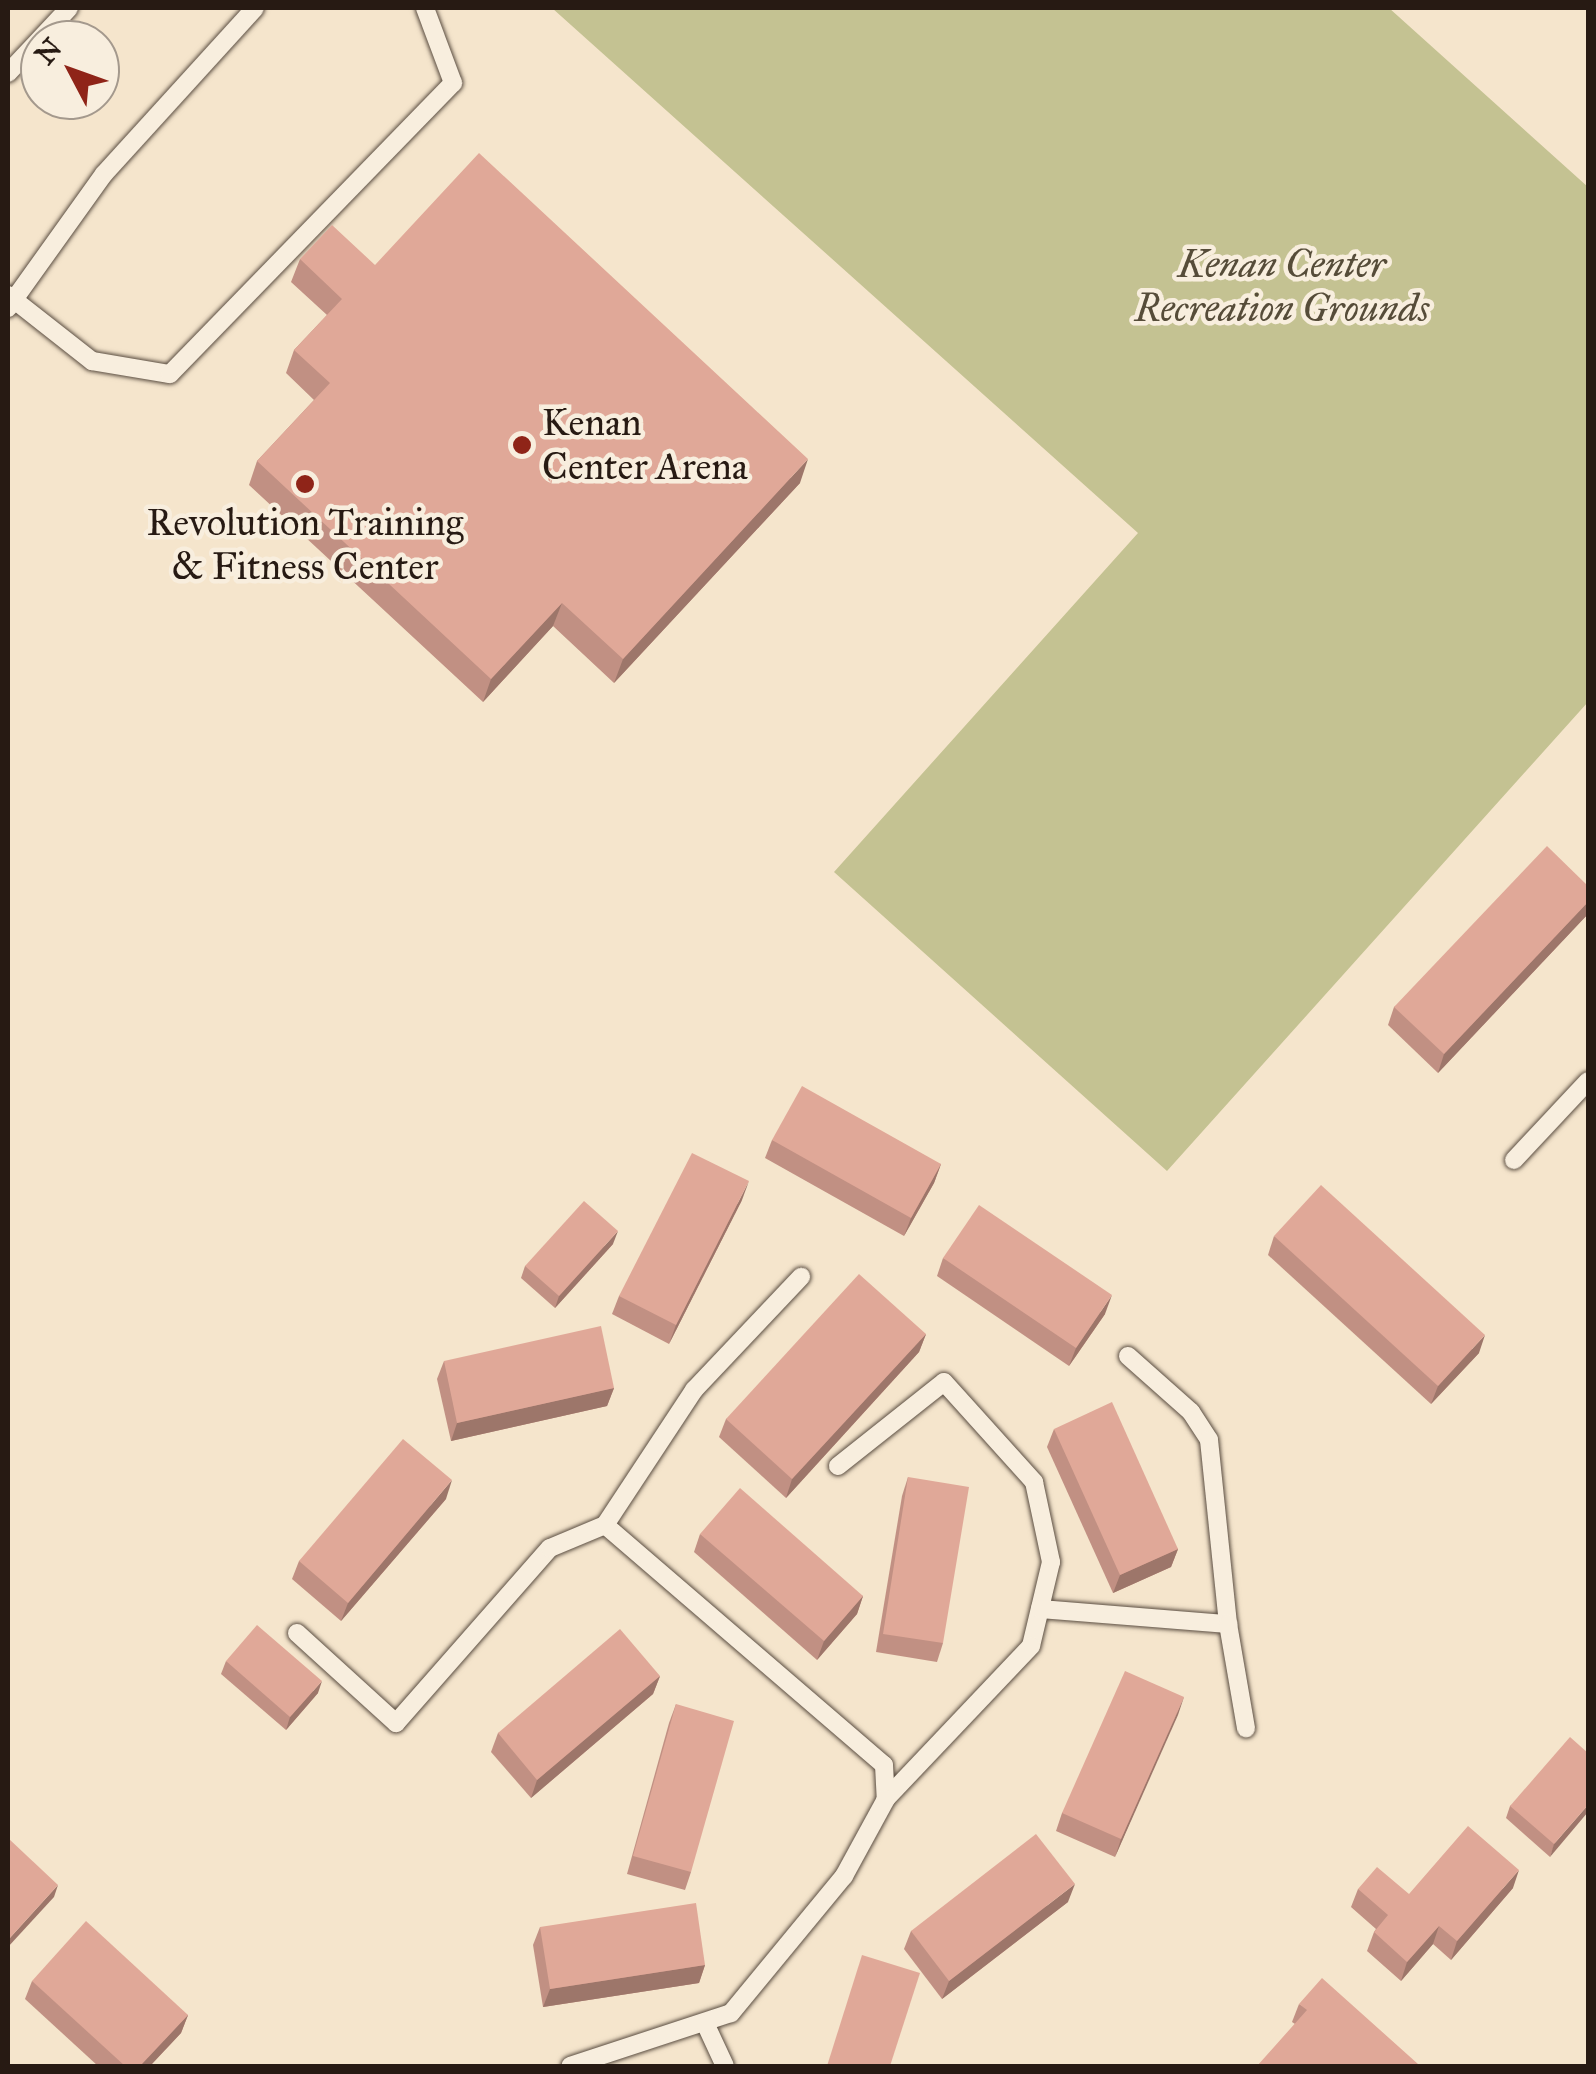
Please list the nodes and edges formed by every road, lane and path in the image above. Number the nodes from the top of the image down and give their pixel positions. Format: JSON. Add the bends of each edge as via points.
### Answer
{"nodes":[{"id":1,"x":68,"y":8,"type":"edge"},
{"id":2,"x":254,"y":8,"type":"edge"},
{"id":3,"x":425,"y":8,"type":"edge"},
{"id":4,"x":8,"y":73,"type":"edge"},
{"id":5,"x":10,"y":301,"type":"edge"},
{"id":6,"x":1588,"y":1081,"type":"edge"},
{"id":7,"x":1514,"y":1160,"type":"dead end"},
{"id":8,"x":802,"y":1277,"type":"dead end"},
{"id":9,"x":1128,"y":1356,"type":"dead end"},
{"id":10,"x":838,"y":1466,"type":"dead end"},
{"id":11,"x":605,"y":1526,"type":"junction"},
{"id":12,"x":1040,"y":1609,"type":"junction"},
{"id":13,"x":1228,"y":1624,"type":"junction"},
{"id":14,"x":297,"y":1633,"type":"dead end"},
{"id":15,"x":1246,"y":1728,"type":"dead end"},
{"id":16,"x":886,"y":1799,"type":"junction"},
{"id":17,"x":705,"y":2023,"type":"junction"},
{"id":18,"x":570,"y":2066,"type":"edge"},
{"id":19,"x":725,"y":2066,"type":"edge"}],
"edges":[{"from":1,"to":4,"type":"lane"},
{"from":2,"to":5,"type":"lane","via":[[104,174]]},
{"from":3,"to":5,"type":"lane","via":[[453,83],[170,374],[92,361]]},
{"from":6,"to":7,"type":"lane"},
{"from":8,"to":11,"type":"lane","via":[[694,1390]]},
{"from":9,"to":13,"type":"lane","via":[[1191,1412],[1209,1440]]},
{"from":10,"to":12,"type":"lane","via":[[944,1382],[1034,1482],[1051,1562]]},
{"from":11,"to":14,"type":"lane","via":[[550,1548],[396,1723]]},
{"from":11,"to":16,"type":"lane","via":[[884,1765]]},
{"from":12,"to":13,"type":"lane"},
{"from":12,"to":16,"type":"lane","via":[[1031,1646]]},
{"from":13,"to":15,"type":"lane"},
{"from":16,"to":17,"type":"lane","via":[[844,1876],[731,2013]]},
{"from":17,"to":18,"type":"lane"},
{"from":17,"to":19,"type":"lane"}]}
